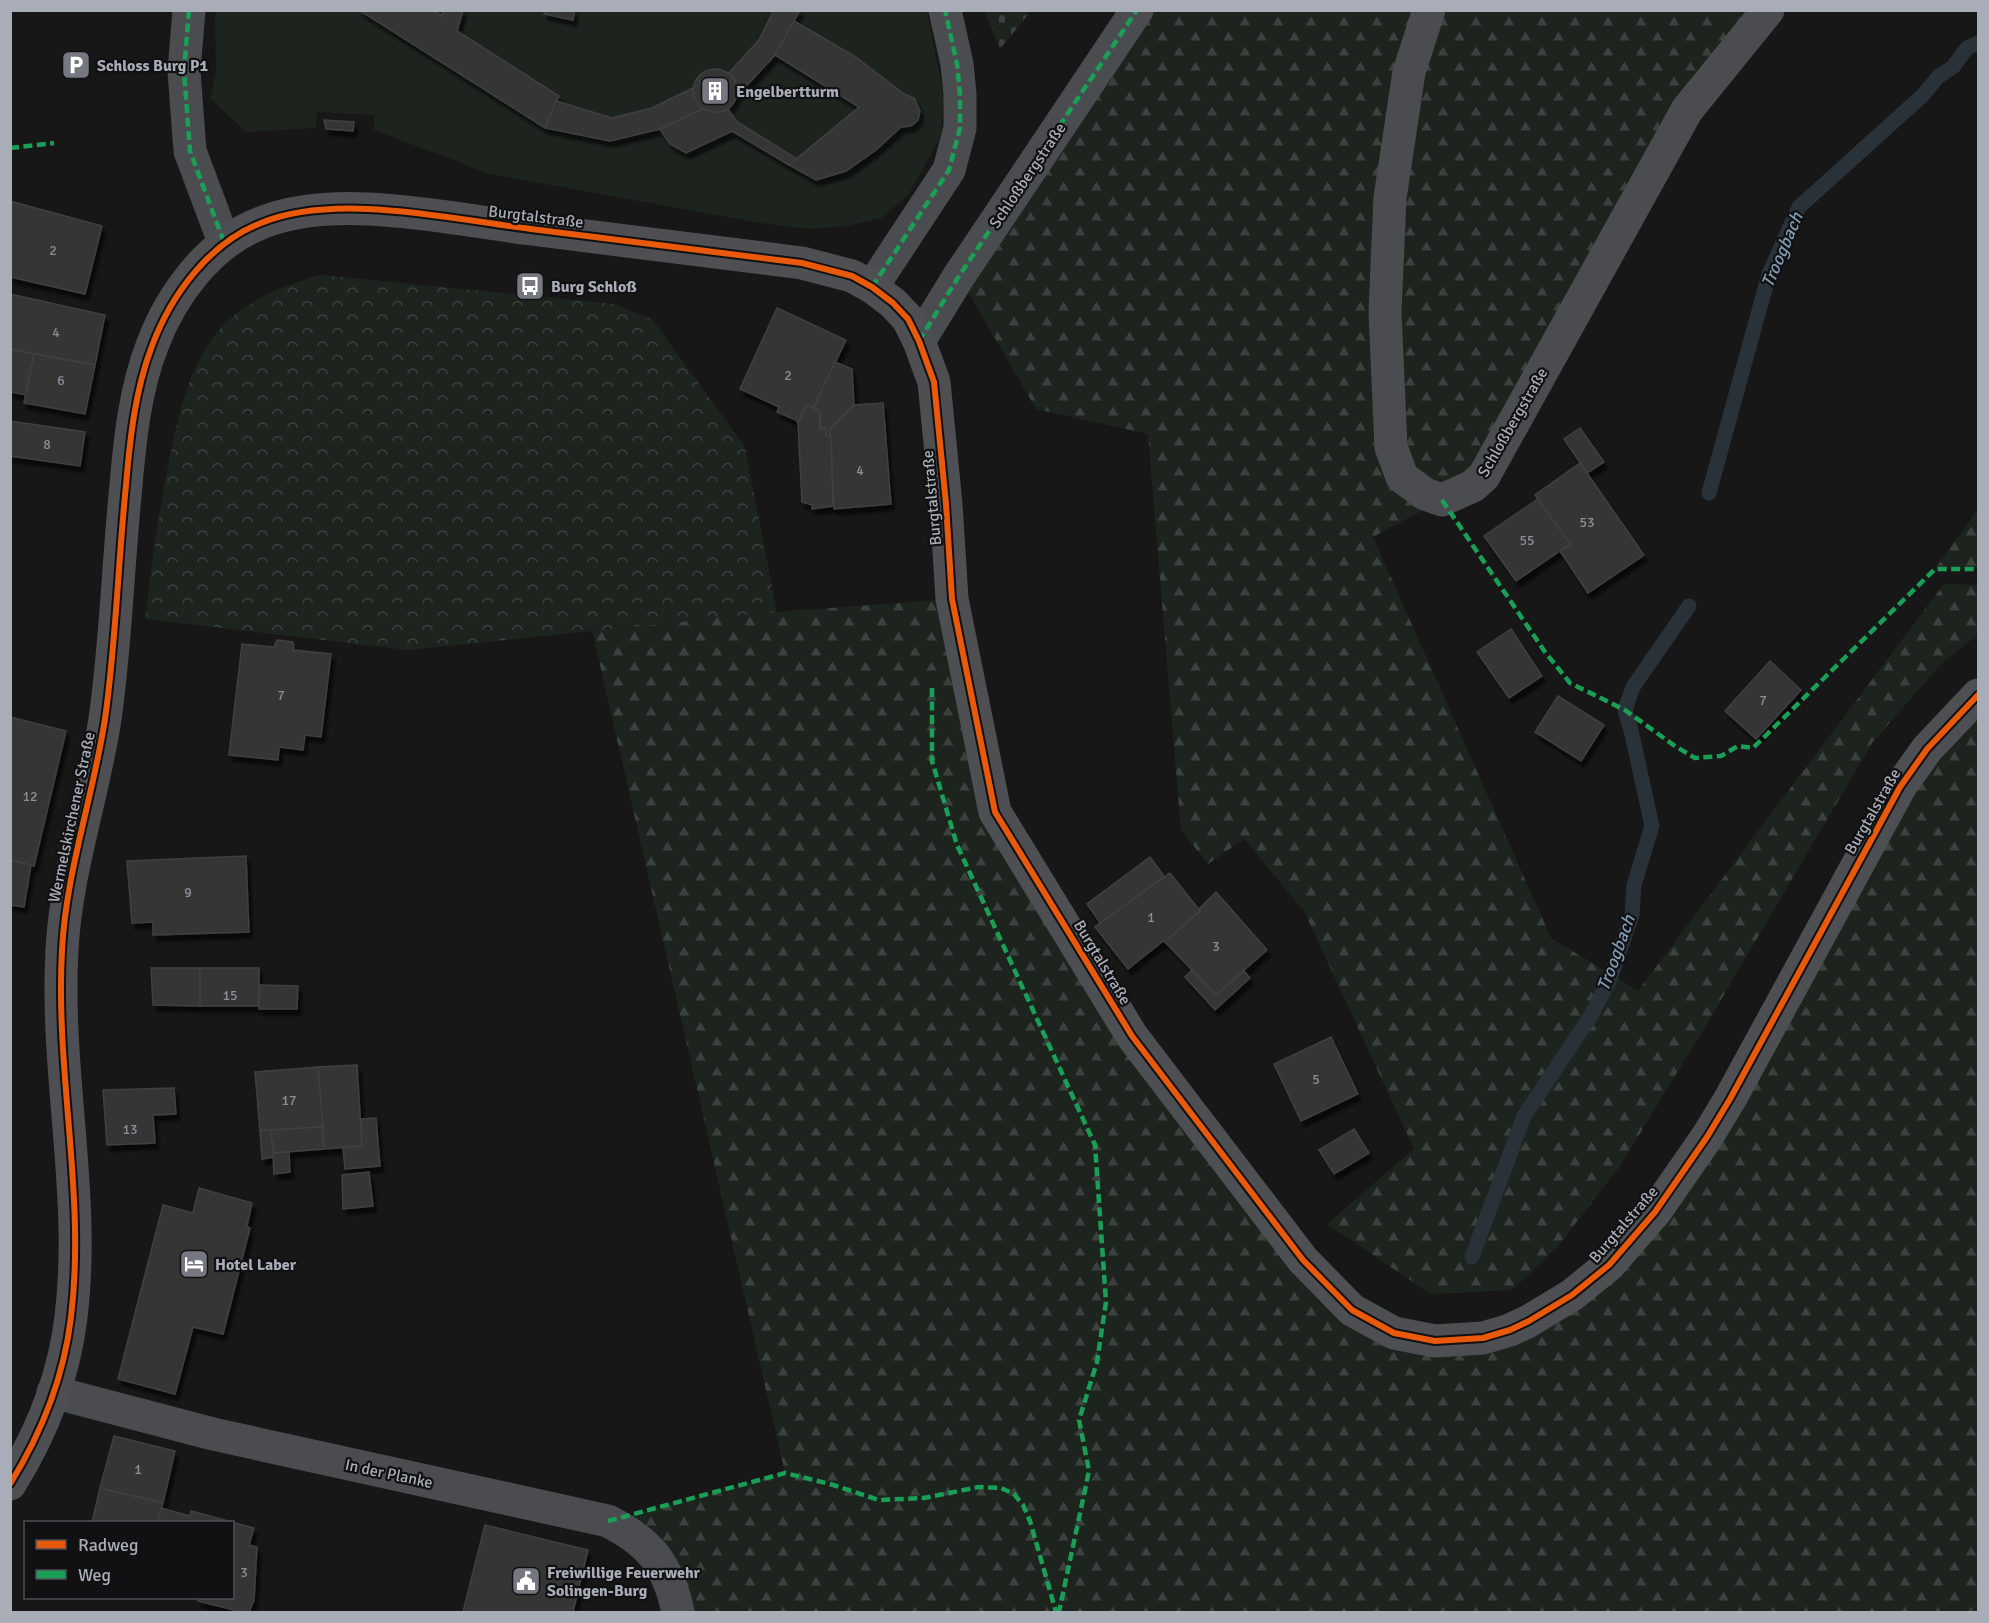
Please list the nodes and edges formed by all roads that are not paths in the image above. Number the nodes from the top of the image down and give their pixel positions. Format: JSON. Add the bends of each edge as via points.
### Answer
{"nodes":[{"id":1,"x":189,"y":10,"type":"edge"},
{"id":2,"x":945,"y":10,"type":"edge"},
{"id":3,"x":1137,"y":10,"type":"edge"},
{"id":4,"x":1429,"y":10,"type":"edge"},
{"id":5,"x":1768,"y":10,"type":"edge"},
{"id":6,"x":224,"y":242,"type":"junction"},
{"id":7,"x":872,"y":287,"type":"junction"},
{"id":8,"x":919,"y":341,"type":"junction"},
{"id":9,"x":1978,"y":695,"type":"edge"},
{"id":10,"x":53,"y":1392,"type":"junction"},
{"id":11,"x":10,"y":1484,"type":"edge"},
{"id":12,"x":678,"y":1612,"type":"edge"}],
"edges":[{"from":1,"to":6,"type":"street","via":[[184,71],[190,151]]},
{"from":2,"to":7,"type":"street","via":[[958,74],[960,128],[949,170]]},
{"from":3,"to":8,"type":"street","name":"Schloßbergstraße"},
{"from":4,"to":5,"type":"street","name":"Schloßbergstraße","via":[[1409,72],[1392,187],[1385,312],[1391,447],[1402,477],[1425,494],[1442,500],[1473,486],[1484,476],[1688,110]]},
{"from":6,"to":7,"type":"main road","name":"Burgtalstraße","via":[[259,223],[296,212],[330,208],[402,212],[802,263],[852,276]]},
{"from":6,"to":10,"type":"main road","name":"Wermelskirchener Straße","via":[[183,287],[158,331],[132,428],[104,721],[66,902],[61,1006],[76,1233],[71,1317]]},
{"from":7,"to":8,"type":"main road","name":"Burgtalstraße","via":[[908,320]]},
{"from":8,"to":9,"type":"main road","name":"Burgtalstraße","via":[[934,382],[952,599],[994,812],[1132,1036],[1296,1251],[1352,1310],[1394,1333],[1435,1341],[1483,1338],[1510,1330],[1572,1295],[1609,1265],[1655,1212],[1707,1137],[1900,788],[1927,749]]},
{"from":10,"to":11,"type":"main road","name":"Wermelskirchener Straße","via":[[33,1443]]},
{"from":10,"to":12,"type":"street","name":"In der Planke","via":[[213,1434],[608,1521],[632,1533],[653,1552],[668,1576]]}]}
